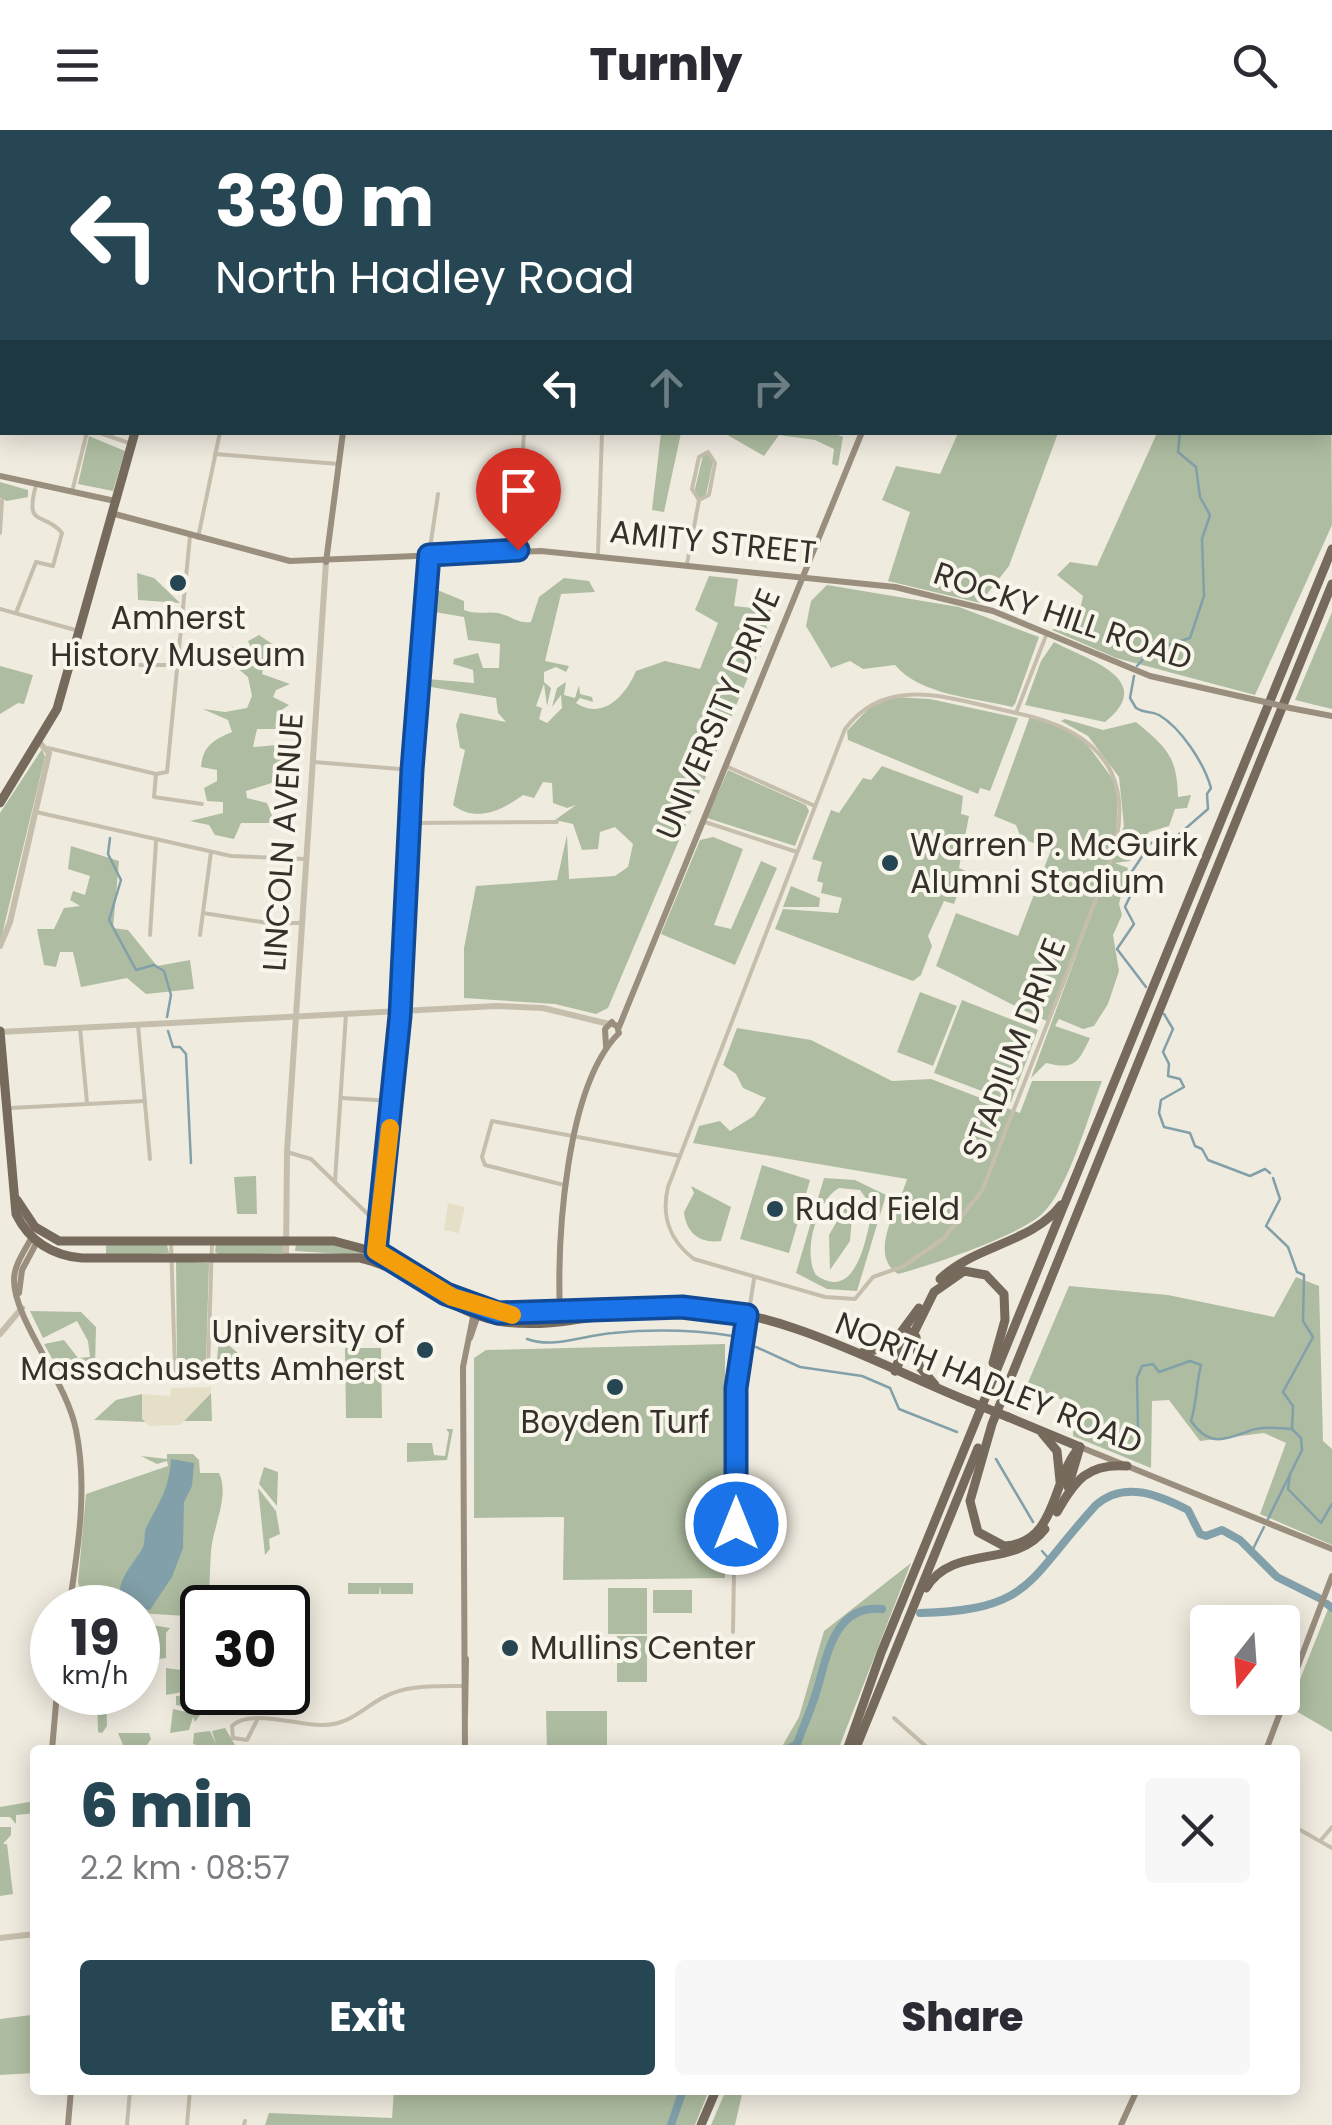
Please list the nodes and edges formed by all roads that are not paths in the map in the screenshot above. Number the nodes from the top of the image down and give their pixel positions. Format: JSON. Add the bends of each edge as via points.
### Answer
{"nodes":[{"id":1,"x":86,"y":435,"type":"edge"},
{"id":2,"x":106,"y":435,"type":"edge"},
{"id":3,"x":134,"y":435,"type":"edge"},
{"id":4,"x":219,"y":435,"type":"edge"},
{"id":5,"x":343,"y":435,"type":"edge"},
{"id":6,"x":524,"y":435,"type":"edge"},
{"id":7,"x":602,"y":435,"type":"edge"},
{"id":8,"x":861,"y":435,"type":"edge"},
{"id":9,"x":132,"y":444,"type":"junction"},
{"id":10,"x":216,"y":454,"type":"junction"},
{"id":11,"x":338,"y":464,"type":"junction"},
{"id":12,"x":0,"y":476,"type":"edge"},
{"id":13,"x":36,"y":485,"type":"junction"},
{"id":14,"x":72,"y":492,"type":"junction"},
{"id":15,"x":438,"y":494,"type":"dead end"},
{"id":16,"x":2,"y":500,"type":"edge"},
{"id":17,"x":699,"y":500,"type":"junction"},
{"id":18,"x":115,"y":501,"type":"junction"},
{"id":19,"x":112,"y":514,"type":"junction"},
{"id":20,"x":0,"y":534,"type":"edge"},
{"id":21,"x":194,"y":537,"type":"junction"},
{"id":22,"x":1332,"y":549,"type":"edge"},
{"id":23,"x":518,"y":550,"type":"junction"},
{"id":24,"x":598,"y":554,"type":"junction"},
{"id":25,"x":429,"y":555,"type":"junction"},
{"id":26,"x":326,"y":562,"type":"junction"},
{"id":27,"x":687,"y":564,"type":"junction"},
{"id":28,"x":803,"y":576,"type":"junction"},
{"id":29,"x":1332,"y":584,"type":"edge"},
{"id":30,"x":896,"y":588,"type":"joint"},
{"id":31,"x":0,"y":609,"type":"edge"},
{"id":32,"x":16,"y":613,"type":"junction"},
{"id":33,"x":79,"y":631,"type":"junction"},
{"id":34,"x":1046,"y":633,"type":"junction"},
{"id":35,"x":70,"y":665,"type":"junction"},
{"id":36,"x":180,"y":665,"type":"junction"},
{"id":37,"x":1016,"y":713,"type":"junction"},
{"id":38,"x":1332,"y":716,"type":"edge"},
{"id":39,"x":44,"y":745,"type":"junction"},
{"id":40,"x":314,"y":762,"type":"junction"},
{"id":41,"x":723,"y":765,"type":"junction"},
{"id":42,"x":412,"y":770,"type":"junction"},
{"id":43,"x":156,"y":774,"type":"junction"},
{"id":44,"x":4,"y":788,"type":"edge"},
{"id":45,"x":0,"y":804,"type":"edge"},
{"id":46,"x":202,"y":804,"type":"dead end"},
{"id":47,"x":815,"y":806,"type":"junction"},
{"id":48,"x":35,"y":811,"type":"junction"},
{"id":49,"x":700,"y":821,"type":"junction"},
{"id":50,"x":557,"y":822,"type":"dead end"},
{"id":51,"x":408,"y":823,"type":"junction"},
{"id":52,"x":156,"y":842,"type":"junction"},
{"id":53,"x":211,"y":852,"type":"junction"},
{"id":54,"x":797,"y":852,"type":"junction"},
{"id":55,"x":306,"y":859,"type":"junction"},
{"id":56,"x":203,"y":913,"type":"junction"},
{"id":57,"x":302,"y":922,"type":"junction"},
{"id":58,"x":150,"y":935,"type":"dead end"},
{"id":59,"x":200,"y":935,"type":"dead end"},
{"id":60,"x":0,"y":946,"type":"edge"},
{"id":61,"x":400,"y":1010,"type":"junction"},
{"id":62,"x":346,"y":1014,"type":"junction"},
{"id":63,"x":295,"y":1017,"type":"junction"},
{"id":64,"x":138,"y":1025,"type":"junction"},
{"id":65,"x":80,"y":1028,"type":"junction"},
{"id":66,"x":611,"y":1030,"type":"junction"},
{"id":67,"x":0,"y":1032,"type":"edge"},
{"id":68,"x":340,"y":1098,"type":"junction"},
{"id":69,"x":145,"y":1102,"type":"junction"},
{"id":70,"x":392,"y":1102,"type":"junction"},
{"id":71,"x":87,"y":1104,"type":"junction"},
{"id":72,"x":8,"y":1108,"type":"junction"},
{"id":73,"x":574,"y":1139,"type":"junction"},
{"id":74,"x":286,"y":1152,"type":"junction"},
{"id":75,"x":680,"y":1156,"type":"junction"},
{"id":76,"x":150,"y":1159,"type":"dead end"},
{"id":77,"x":0,"y":1168,"type":"edge"},
{"id":78,"x":13,"y":1168,"type":"junction"},
{"id":79,"x":335,"y":1181,"type":"junction"},
{"id":80,"x":565,"y":1185,"type":"junction"},
{"id":81,"x":1069,"y":1194,"type":"junction"},
{"id":82,"x":379,"y":1224,"type":"junction"},
{"id":83,"x":37,"y":1235,"type":"junction"},
{"id":84,"x":289,"y":1240,"type":"junction"},
{"id":85,"x":171,"y":1241,"type":"junction"},
{"id":86,"x":212,"y":1241,"type":"junction"},
{"id":87,"x":371,"y":1250,"type":"junction"},
{"id":88,"x":289,"y":1256,"type":"junction"},
{"id":89,"x":212,"y":1257,"type":"junction"},
{"id":90,"x":171,"y":1258,"type":"junction"},
{"id":91,"x":754,"y":1277,"type":"junction"},
{"id":92,"x":23,"y":1307,"type":"junction"},
{"id":93,"x":477,"y":1313,"type":"junction"},
{"id":94,"x":747,"y":1315,"type":"junction"},
{"id":95,"x":564,"y":1316,"type":"junction"},
{"id":96,"x":916,"y":1318,"type":"junction"},
{"id":97,"x":1031,"y":1321,"type":"junction"},
{"id":98,"x":0,"y":1334,"type":"edge"},
{"id":99,"x":850,"y":1352,"type":"junction"},
{"id":100,"x":896,"y":1371,"type":"junction"},
{"id":101,"x":939,"y":1389,"type":"junction"},
{"id":102,"x":984,"y":1400,"type":"junction"},
{"id":103,"x":1040,"y":1430,"type":"junction"},
{"id":104,"x":1080,"y":1447,"type":"junction"},
{"id":105,"x":1127,"y":1466,"type":"junction"},
{"id":106,"x":1060,"y":1499,"type":"junction"},
{"id":107,"x":1332,"y":1549,"type":"edge"},
{"id":108,"x":1332,"y":1576,"type":"edge"},
{"id":109,"x":72,"y":1585,"type":"edge"},
{"id":110,"x":732,"y":1632,"type":"dead end"},
{"id":111,"x":885,"y":1677,"type":"junction"},
{"id":112,"x":465,"y":1686,"type":"junction"},
{"id":113,"x":55,"y":1715,"type":"edge"},
{"id":114,"x":894,"y":1718,"type":"dead end"},
{"id":115,"x":257,"y":1720,"type":"junction"},
{"id":116,"x":52,"y":1745,"type":"edge"},
{"id":117,"x":464,"y":1745,"type":"edge"},
{"id":118,"x":849,"y":1745,"type":"edge"},
{"id":119,"x":857,"y":1745,"type":"edge"},
{"id":120,"x":924,"y":1745,"type":"edge"},
{"id":121,"x":1268,"y":1745,"type":"edge"},
{"id":122,"x":1332,"y":1826,"type":"edge"},
{"id":123,"x":1300,"y":1829,"type":"edge"},
{"id":124,"x":1322,"y":1840,"type":"junction"},
{"id":125,"x":1332,"y":1848,"type":"edge"},
{"id":126,"x":30,"y":1935,"type":"edge"},
{"id":127,"x":0,"y":1938,"type":"edge"},
{"id":128,"x":71,"y":2095,"type":"edge"},
{"id":129,"x":130,"y":2095,"type":"edge"},
{"id":130,"x":190,"y":2095,"type":"edge"},
{"id":131,"x":714,"y":2095,"type":"edge"},
{"id":132,"x":1135,"y":2095,"type":"edge"},
{"id":133,"x":68,"y":2125,"type":"edge"},
{"id":134,"x":128,"y":2125,"type":"edge"},
{"id":135,"x":188,"y":2125,"type":"edge"},
{"id":136,"x":702,"y":2125,"type":"edge"},
{"id":137,"x":1121,"y":2125,"type":"edge"}],
"edges":[{"from":1,"to":14,"type":"street"},
{"from":2,"to":9,"type":"street"},
{"from":3,"to":9,"type":"main road"},
{"from":4,"to":10,"type":"street"},
{"from":5,"to":11,"type":"main road","name":"LINCOLN AVENUE"},
{"from":6,"to":23,"type":"street"},
{"from":7,"to":24,"type":"street"},
{"from":8,"to":28,"type":"main road","name":"UNIVERSITY DRIVE"},
{"from":9,"to":18,"type":"main road"},
{"from":10,"to":11,"type":"street"},
{"from":10,"to":21,"type":"street"},
{"from":11,"to":26,"type":"main road","name":"LINCOLN AVENUE"},
{"from":12,"to":13,"type":"main road"},
{"from":13,"to":14,"type":"main road"},
{"from":13,"to":32,"type":"street","via":[[30,506],[36,518],[62,533],[53,566],[36,562]]},
{"from":14,"to":18,"type":"main road"},
{"from":15,"to":25,"type":"street"},
{"from":16,"to":20,"type":"street"},
{"from":17,"to":17,"type":"street","via":[[692,492],[698,459],[710,453],[715,461],[709,495]]},
{"from":17,"to":27,"type":"street"},
{"from":18,"to":19,"type":"main road"},
{"from":19,"to":21,"type":"main road","name":"AMITY STREET"},
{"from":19,"to":33,"type":"main road"},
{"from":21,"to":26,"type":"main road","name":"AMITY STREET","via":[[267,558]]},
{"from":21,"to":36,"type":"street"},
{"from":22,"to":81,"type":"main road"},
{"from":23,"to":24,"type":"main road","name":"AMITY STREET"},
{"from":23,"to":25,"type":"main road","name":"AMITY STREET"},
{"from":24,"to":27,"type":"main road","name":"AMITY STREET"},
{"from":25,"to":26,"type":"main road","name":"AMITY STREET"},
{"from":25,"to":42,"type":"street"},
{"from":26,"to":40,"type":"street","name":"LINCOLN AVENUE"},
{"from":27,"to":28,"type":"main road","name":"AMITY STREET"},
{"from":28,"to":30,"type":"main road","name":"AMITY STREET"},
{"from":28,"to":41,"type":"main road","name":"UNIVERSITY DRIVE"},
{"from":29,"to":97,"type":"main road"},
{"from":30,"to":34,"type":"main road","name":"ROCKY HILL ROAD","via":[[992,611]]},
{"from":31,"to":32,"type":"street"},
{"from":32,"to":33,"type":"street"},
{"from":33,"to":35,"type":"main road"},
{"from":34,"to":37,"type":"street"},
{"from":34,"to":38,"type":"main road","name":"ROCKY HILL ROAD","bridge":true,"via":[[1150,676]]},
{"from":35,"to":36,"type":"street"},
{"from":35,"to":39,"type":"main road"},
{"from":36,"to":43,"type":"street","via":[[166,774]]},
{"from":37,"to":47,"type":"street","name":"STADIUM DRIVE","via":[[915,693],[876,701],[843,733]]},
{"from":37,"to":91,"type":"street","name":"STADIUM DRIVE","via":[[1058,724],[1091,744],[1116,779],[1121,820],[990,1176],[944,1238],[912,1262],[872,1277],[854,1300]]},
{"from":39,"to":43,"type":"street"},
{"from":39,"to":44,"type":"main road"},
{"from":39,"to":48,"type":"street"},
{"from":40,"to":42,"type":"street"},
{"from":40,"to":55,"type":"street","name":"LINCOLN AVENUE"},
{"from":41,"to":47,"type":"street"},
{"from":41,"to":49,"type":"main road","name":"UNIVERSITY DRIVE"},
{"from":42,"to":51,"type":"street"},
{"from":43,"to":46,"type":"street","via":[[154,797]]},
{"from":44,"to":45,"type":"main road"},
{"from":47,"to":54,"type":"street","name":"STADIUM DRIVE"},
{"from":48,"to":52,"type":"street"},
{"from":48,"to":60,"type":"street"},
{"from":49,"to":54,"type":"street"},
{"from":49,"to":66,"type":"main road","name":"UNIVERSITY DRIVE"},
{"from":50,"to":51,"type":"street"},
{"from":51,"to":61,"type":"street"},
{"from":52,"to":53,"type":"street"},
{"from":52,"to":58,"type":"street"},
{"from":53,"to":55,"type":"street"},
{"from":53,"to":56,"type":"street"},
{"from":54,"to":75,"type":"street","name":"STADIUM DRIVE"},
{"from":55,"to":57,"type":"street","name":"LINCOLN AVENUE"},
{"from":56,"to":57,"type":"street"},
{"from":56,"to":59,"type":"street"},
{"from":57,"to":63,"type":"street","name":"LINCOLN AVENUE"},
{"from":61,"to":62,"type":"street"},
{"from":61,"to":66,"type":"street","via":[[527,1006]]},
{"from":61,"to":70,"type":"street"},
{"from":62,"to":63,"type":"street"},
{"from":62,"to":68,"type":"street"},
{"from":63,"to":64,"type":"street"},
{"from":63,"to":74,"type":"street","name":"LINCOLN AVENUE"},
{"from":64,"to":65,"type":"street"},
{"from":64,"to":69,"type":"street"},
{"from":65,"to":67,"type":"street"},
{"from":65,"to":71,"type":"street"},
{"from":66,"to":73,"type":"main road","name":"UNIVERSITY DRIVE"},
{"from":67,"to":72,"type":"main road"},
{"from":68,"to":70,"type":"street"},
{"from":68,"to":79,"type":"street"},
{"from":69,"to":71,"type":"street"},
{"from":69,"to":76,"type":"street"},
{"from":70,"to":82,"type":"street"},
{"from":71,"to":72,"type":"street"},
{"from":72,"to":78,"type":"main road"},
{"from":73,"to":75,"type":"street"},
{"from":73,"to":80,"type":"main road","name":"UNIVERSITY DRIVE"},
{"from":73,"to":80,"type":"street","via":[[493,1120],[482,1157],[491,1168]]},
{"from":74,"to":79,"type":"street","via":[[308,1156]]},
{"from":74,"to":84,"type":"street","name":"LINCOLN AVENUE"},
{"from":75,"to":91,"type":"street","name":"STADIUM DRIVE","via":[[665,1200],[674,1238],[698,1261]]},
{"from":77,"to":78,"type":"street"},
{"from":78,"to":83,"type":"main road","via":[[14,1194]]},
{"from":79,"to":82,"type":"street"},
{"from":80,"to":95,"type":"main road","name":"UNIVERSITY DRIVE"},
{"from":81,"to":96,"type":"main road","via":[[1042,1223],[954,1266],[933,1286]]},
{"from":81,"to":102,"type":"main road"},
{"from":82,"to":87,"type":"street"},
{"from":83,"to":85,"type":"main road","via":[[70,1243]]},
{"from":83,"to":90,"type":"main road","via":[[77,1258]]},
{"from":83,"to":92,"type":"main road","via":[[15,1272]]},
{"from":84,"to":86,"type":"main road"},
{"from":84,"to":87,"type":"main road"},
{"from":84,"to":88,"type":"street","name":"LINCOLN AVENUE"},
{"from":85,"to":86,"type":"main road"},
{"from":85,"to":90,"type":"street"},
{"from":86,"to":89,"type":"street"},
{"from":87,"to":93,"type":"main road"},
{"from":88,"to":89,"type":"main road"},
{"from":88,"to":93,"type":"main road","via":[[377,1262]]},
{"from":89,"to":90,"type":"main road"},
{"from":89,"to":90,"type":"street","via":[[208,1369],[192,1381],[175,1372]]},
{"from":91,"to":94,"type":"street"},
{"from":92,"to":98,"type":"street"},
{"from":92,"to":109,"type":"main road","via":[[62,1384],[77,1431],[81,1518]]},
{"from":93,"to":95,"type":"main road","name":"NORTH HADLEY ROAD"},
{"from":93,"to":112,"type":"main road","via":[[467,1344]]},
{"from":94,"to":95,"type":"main road","name":"NORTH HADLEY ROAD","via":[[682,1307]]},
{"from":94,"to":99,"type":"main road","name":"NORTH HADLEY ROAD"},
{"from":94,"to":110,"type":"street","via":[[736,1388]]},
{"from":96,"to":99,"type":"main road","via":[[886,1349]]},
{"from":96,"to":100,"type":"main road"},
{"from":96,"to":101,"type":"main road","via":[[918,1363]]},
{"from":96,"to":102,"type":"main road","via":[[939,1285],[958,1273],[976,1272],[999,1285],[1005,1320]]},
{"from":97,"to":106,"type":"main road","via":[[983,1450],[970,1516],[988,1541],[1013,1545],[1034,1533]]},
{"from":97,"to":111,"type":"main road"},
{"from":99,"to":100,"type":"main road","name":"NORTH HADLEY ROAD"},
{"from":100,"to":101,"type":"main road","name":"NORTH HADLEY ROAD"},
{"from":101,"to":103,"type":"main road","name":"NORTH HADLEY ROAD","bridge":true},
{"from":102,"to":118,"type":"main road"},
{"from":103,"to":104,"type":"main road","name":"NORTH HADLEY ROAD"},
{"from":103,"to":106,"type":"main road","via":[[1059,1456]]},
{"from":104,"to":105,"type":"main road","name":"NORTH HADLEY ROAD"},
{"from":104,"to":106,"type":"main road"},
{"from":105,"to":106,"type":"main road","via":[[1089,1469]]},
{"from":105,"to":107,"type":"main road","name":"NORTH HADLEY ROAD"},
{"from":106,"to":111,"type":"main road","via":[[1028,1547],[960,1561],[936,1576]]},
{"from":108,"to":121,"type":"main road"},
{"from":111,"to":119,"type":"main road"},
{"from":112,"to":115,"type":"street","via":[[395,1692],[334,1724]]},
{"from":112,"to":117,"type":"main road"},
{"from":113,"to":116,"type":"main road"},
{"from":114,"to":120,"type":"street"},
{"from":115,"to":115,"type":"street","via":[[236,1721],[233,1738],[247,1740]]},
{"from":122,"to":124,"type":"street"},
{"from":123,"to":124,"type":"street"},
{"from":124,"to":125,"type":"street"},
{"from":126,"to":127,"type":"street"},
{"from":128,"to":133,"type":"main road"},
{"from":129,"to":134,"type":"street"},
{"from":130,"to":135,"type":"street"},
{"from":131,"to":136,"type":"main road"},
{"from":132,"to":137,"type":"main road"}]}
